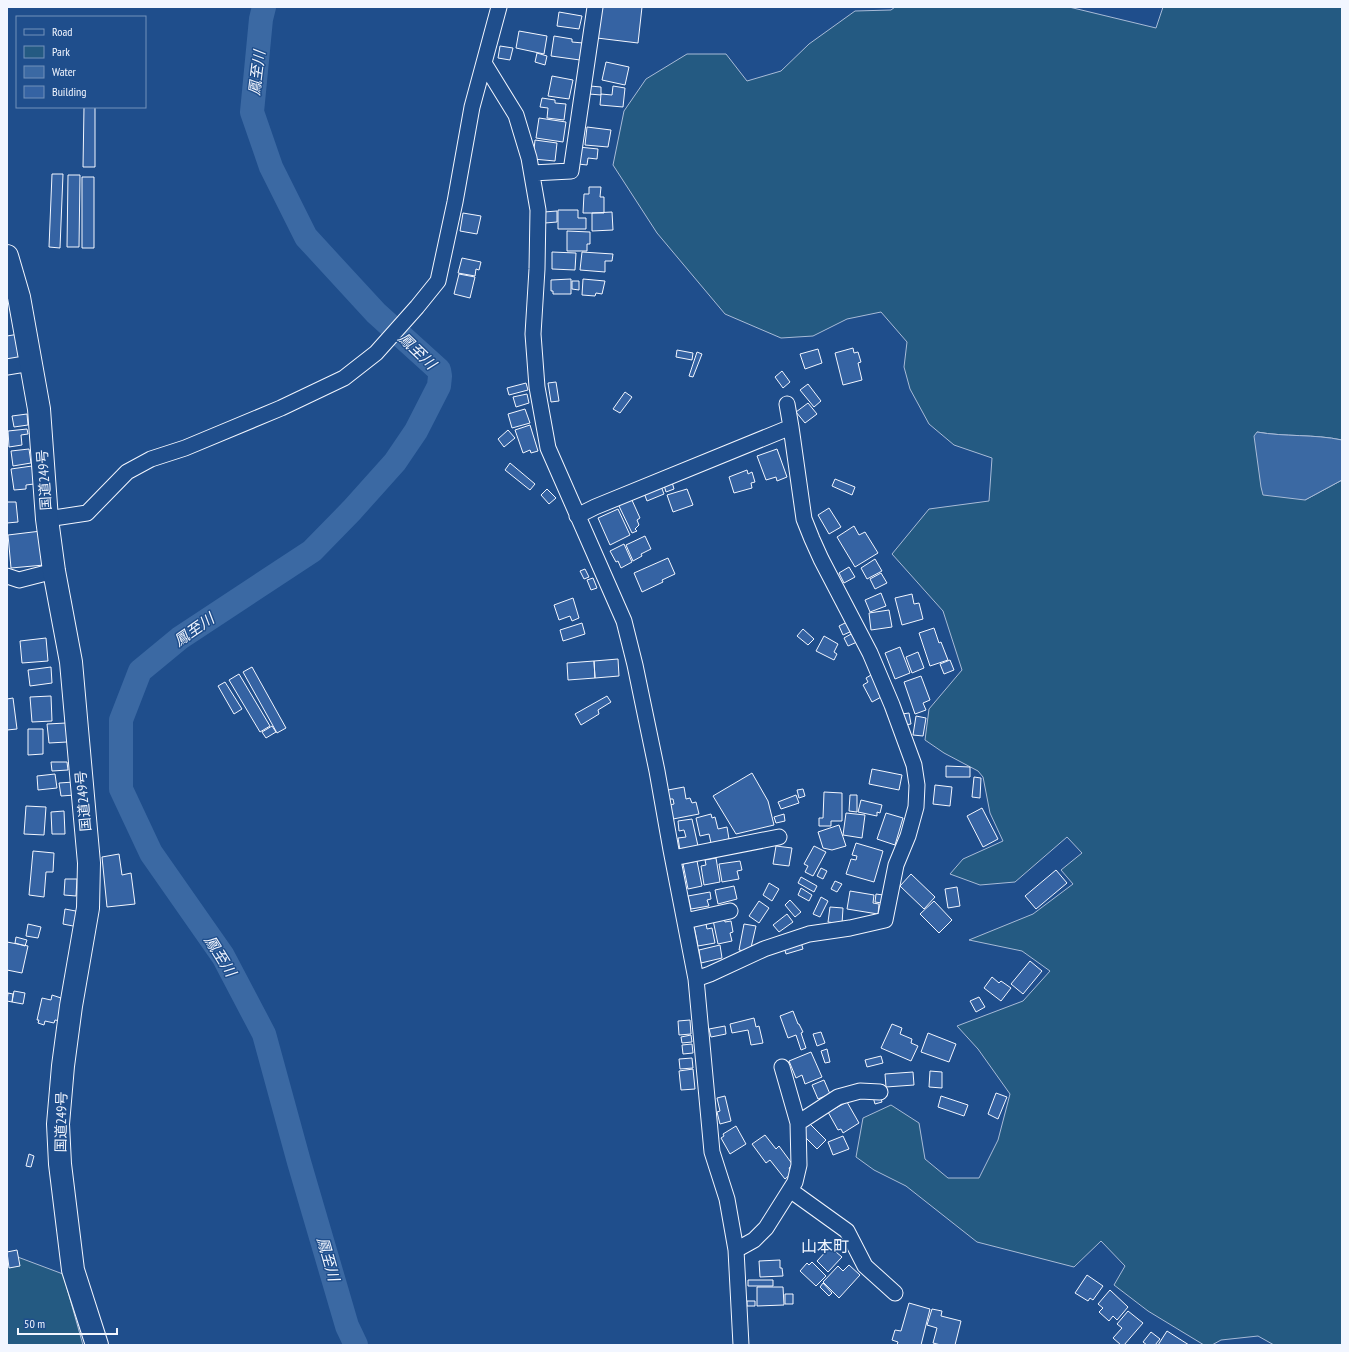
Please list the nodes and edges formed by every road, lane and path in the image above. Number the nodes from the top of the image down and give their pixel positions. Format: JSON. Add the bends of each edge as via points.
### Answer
{"nodes":[{"id":1,"x":499,"y":7,"type":"edge"},
{"id":2,"x":595,"y":7,"type":"edge"},
{"id":3,"x":484,"y":63,"type":"junction"},
{"id":4,"x":532,"y":173,"type":"junction"},
{"id":5,"x":7,"y":256,"type":"edge"},
{"id":6,"x":31,"y":363,"type":"junction"},
{"id":7,"x":7,"y":366,"type":"edge"},
{"id":8,"x":787,"y":404,"type":"dead end"},
{"id":9,"x":790,"y":427,"type":"junction"},
{"id":10,"x":577,"y":516,"type":"junction"},
{"id":11,"x":47,"y":519,"type":"junction"},
{"id":12,"x":54,"y":571,"type":"junction"},
{"id":13,"x":7,"y":576,"type":"edge"},
{"id":14,"x":779,"y":837,"type":"dead end"},
{"id":15,"x":673,"y":858,"type":"junction"},
{"id":16,"x":730,"y":911,"type":"dead end"},
{"id":17,"x":685,"y":922,"type":"junction"},
{"id":18,"x":696,"y":979,"type":"junction"},
{"id":19,"x":782,"y":1067,"type":"dead end"},
{"id":20,"x":880,"y":1092,"type":"dead end"},
{"id":21,"x":798,"y":1123,"type":"junction"},
{"id":22,"x":790,"y":1190,"type":"junction"},
{"id":23,"x":736,"y":1250,"type":"junction"},
{"id":24,"x":895,"y":1293,"type":"dead end"},
{"id":25,"x":97,"y":1345,"type":"edge"},
{"id":26,"x":741,"y":1345,"type":"edge"}],
"edges":[{"from":1,"to":3,"type":"street"},
{"from":2,"to":4,"type":"street","via":[[571,171]]},
{"from":3,"to":4,"type":"street","via":[[516,115]]},
{"from":3,"to":11,"type":"street","via":[[472,107],[438,281],[376,353],[344,378],[185,448],[151,459],[127,472],[87,513]]},
{"from":4,"to":10,"type":"street","via":[[538,210],[533,334],[537,387],[548,448]]},
{"from":5,"to":6,"type":"highway","name":"国道249号","via":[[19,297]]},
{"from":6,"to":7,"type":"street"},
{"from":6,"to":11,"type":"highway","name":"国道249号","via":[[39,409]]},
{"from":8,"to":9,"type":"street"},
{"from":9,"to":10,"type":"street"},
{"from":9,"to":18,"type":"street","via":[[804,519],[821,559],[870,653],[892,705],[914,765],[917,785],[916,807],[896,865],[885,920],[809,934],[764,949]]},
{"from":10,"to":15,"type":"street","via":[[624,621],[658,771]]},
{"from":11,"to":12,"type":"highway","name":"国道249号"},
{"from":12,"to":13,"type":"street","via":[[19,580]]},
{"from":12,"to":25,"type":"highway","name":"国道249号","via":[[71,662],[89,863],[88,908],[62,1074],[58,1124],[60,1164],[73,1270]]},
{"from":14,"to":15,"type":"street"},
{"from":15,"to":17,"type":"street"},
{"from":16,"to":17,"type":"street"},
{"from":17,"to":18,"type":"street"},
{"from":18,"to":23,"type":"street","via":[[712,1152],[727,1199]]},
{"from":19,"to":21,"type":"street"},
{"from":20,"to":21,"type":"street","via":[[860,1091],[838,1097]]},
{"from":21,"to":22,"type":"street","via":[[799,1164],[795,1182]]},
{"from":22,"to":23,"type":"street","via":[[766,1228],[754,1240]]},
{"from":22,"to":24,"type":"street","via":[[847,1231],[865,1266]]},
{"from":23,"to":26,"type":"street"}]}
